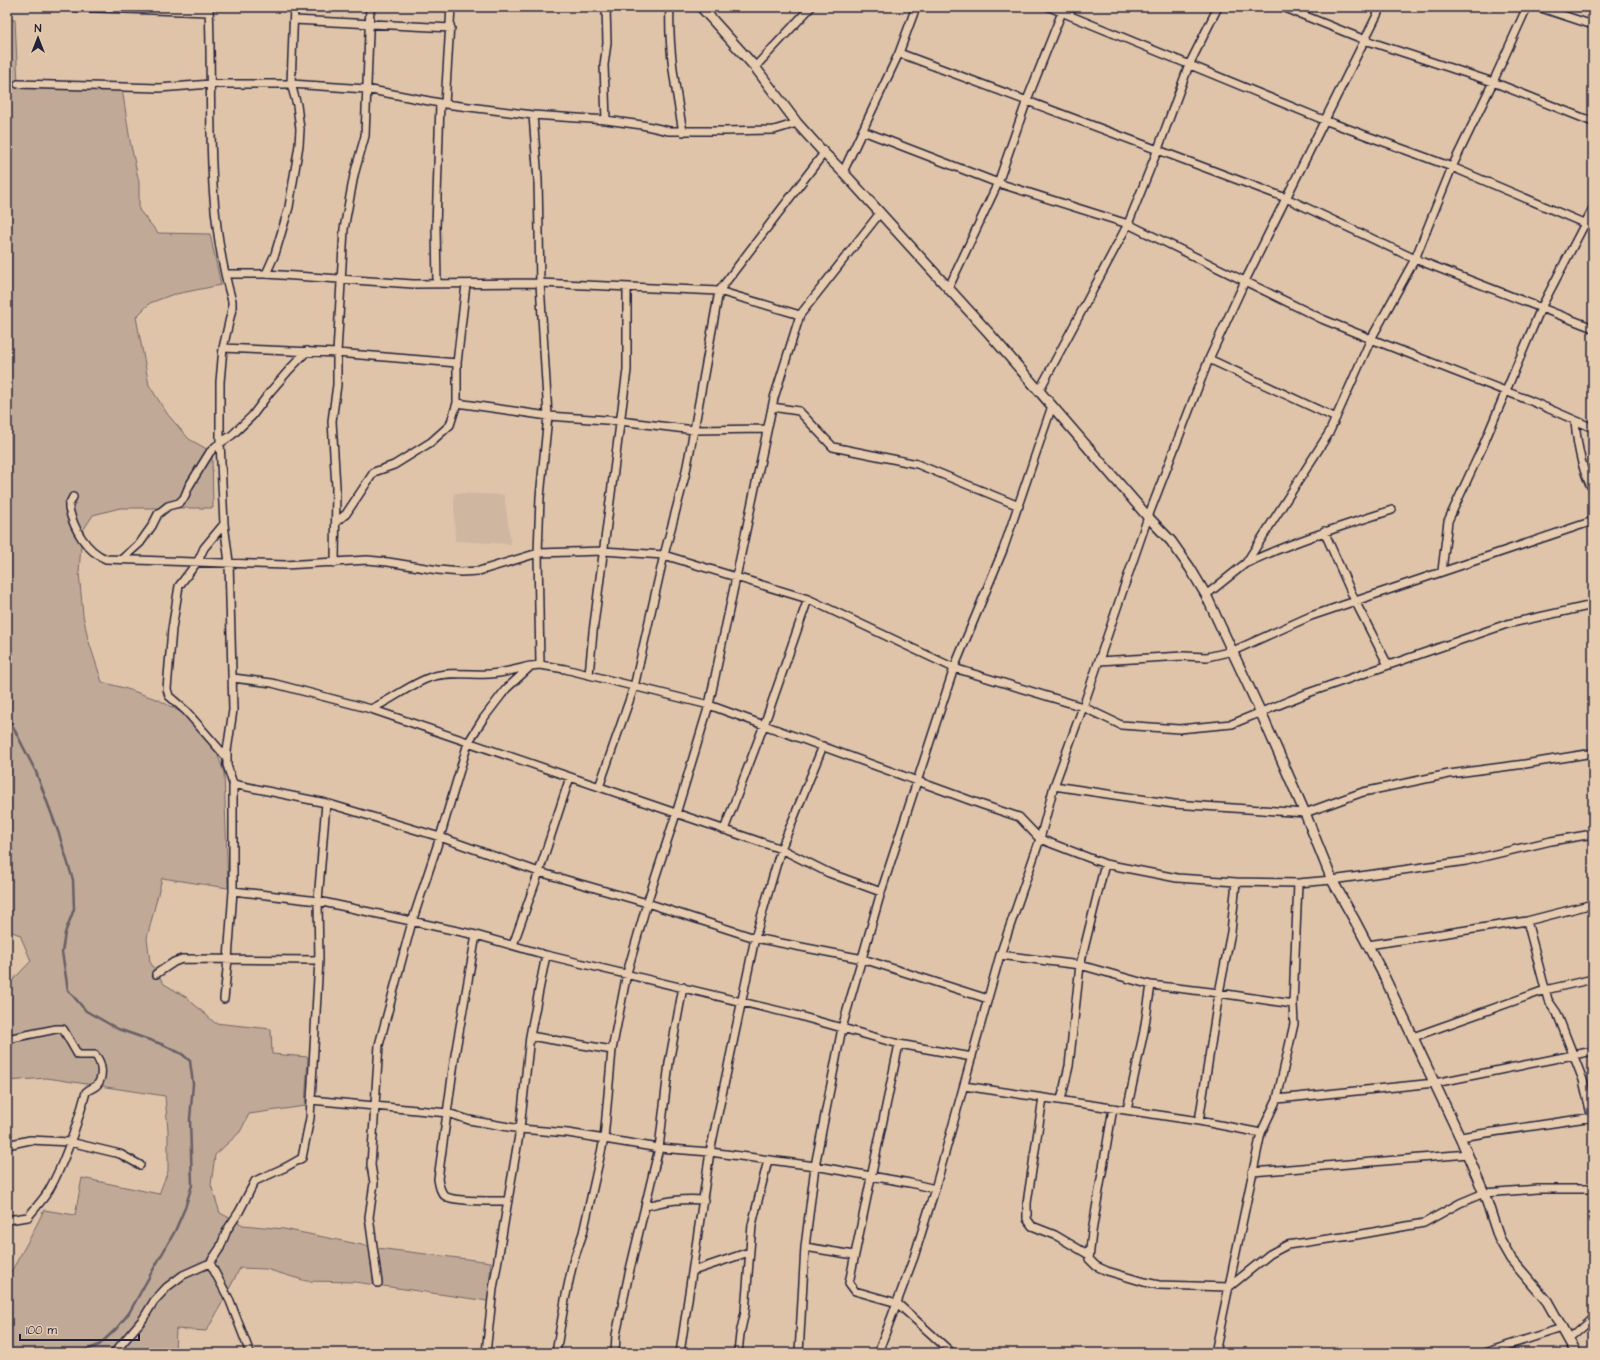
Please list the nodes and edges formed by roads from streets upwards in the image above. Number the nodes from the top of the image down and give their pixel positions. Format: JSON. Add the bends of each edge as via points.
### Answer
{"nodes":[{"id":1,"x":69,"y":7,"type":"edge"},
{"id":2,"x":294,"y":7,"type":"edge"},
{"id":3,"x":370,"y":7,"type":"edge"},
{"id":4,"x":451,"y":7,"type":"edge"},
{"id":5,"x":606,"y":7,"type":"edge"},
{"id":6,"x":670,"y":7,"type":"edge"},
{"id":7,"x":811,"y":7,"type":"edge"},
{"id":8,"x":916,"y":7,"type":"edge"},
{"id":9,"x":1049,"y":7,"type":"edge"},
{"id":10,"x":1218,"y":7,"type":"edge"},
{"id":11,"x":1283,"y":7,"type":"edge"},
{"id":12,"x":1380,"y":7,"type":"edge"},
{"id":13,"x":1527,"y":7,"type":"edge"},
{"id":14,"x":1538,"y":7,"type":"edge"},
{"id":15,"x":209,"y":9,"type":"edge"},
{"id":16,"x":705,"y":9,"type":"edge"},
{"id":17,"x":1063,"y":9,"type":"edge"},
{"id":18,"x":294,"y":20,"type":"junction"},
{"id":19,"x":370,"y":25,"type":"junction"},
{"id":20,"x":1593,"y":25,"type":"edge"},
{"id":21,"x":451,"y":28,"type":"junction"},
{"id":22,"x":1364,"y":40,"type":"junction"},
{"id":23,"x":899,"y":53,"type":"junction"},
{"id":24,"x":1189,"y":66,"type":"junction"},
{"id":25,"x":755,"y":67,"type":"junction"},
{"id":26,"x":1493,"y":82,"type":"junction"},
{"id":27,"x":18,"y":84,"type":"dead end"},
{"id":28,"x":211,"y":84,"type":"junction"},
{"id":29,"x":291,"y":84,"type":"junction"},
{"id":30,"x":366,"y":89,"type":"junction"},
{"id":31,"x":1027,"y":100,"type":"junction"},
{"id":32,"x":442,"y":104,"type":"junction"},
{"id":33,"x":533,"y":115,"type":"junction"},
{"id":34,"x":606,"y":120,"type":"junction"},
{"id":35,"x":1324,"y":120,"type":"junction"},
{"id":36,"x":1593,"y":122,"type":"edge"},
{"id":37,"x":798,"y":123,"type":"junction"},
{"id":38,"x":863,"y":131,"type":"junction"},
{"id":39,"x":683,"y":132,"type":"junction"},
{"id":40,"x":1158,"y":149,"type":"junction"},
{"id":41,"x":824,"y":153,"type":"junction"},
{"id":42,"x":1452,"y":167,"type":"junction"},
{"id":43,"x":843,"y":172,"type":"junction"},
{"id":44,"x":998,"y":183,"type":"junction"},
{"id":45,"x":1286,"y":198,"type":"junction"},
{"id":46,"x":1593,"y":208,"type":"edge"},
{"id":47,"x":880,"y":213,"type":"junction"},
{"id":48,"x":1128,"y":224,"type":"junction"},
{"id":49,"x":1589,"y":226,"type":"edge"},
{"id":50,"x":1415,"y":259,"type":"junction"},
{"id":51,"x":226,"y":274,"type":"junction"},
{"id":52,"x":266,"y":274,"type":"junction"},
{"id":53,"x":341,"y":279,"type":"junction"},
{"id":54,"x":1245,"y":281,"type":"junction"},
{"id":55,"x":540,"y":283,"type":"junction"},
{"id":56,"x":437,"y":284,"type":"junction"},
{"id":57,"x":466,"y":284,"type":"junction"},
{"id":58,"x":627,"y":288,"type":"junction"},
{"id":59,"x":948,"y":289,"type":"junction"},
{"id":60,"x":719,"y":291,"type":"junction"},
{"id":61,"x":1541,"y":308,"type":"junction"},
{"id":62,"x":800,"y":315,"type":"junction"},
{"id":63,"x":1593,"y":328,"type":"edge"},
{"id":64,"x":1371,"y":339,"type":"junction"},
{"id":65,"x":223,"y":348,"type":"junction"},
{"id":66,"x":307,"y":352,"type":"junction"},
{"id":67,"x":336,"y":353,"type":"junction"},
{"id":68,"x":1209,"y":359,"type":"junction"},
{"id":69,"x":457,"y":363,"type":"junction"},
{"id":70,"x":1039,"y":391,"type":"junction"},
{"id":71,"x":1506,"y":391,"type":"junction"},
{"id":72,"x":457,"y":403,"type":"junction"},
{"id":73,"x":1052,"y":406,"type":"junction"},
{"id":74,"x":772,"y":407,"type":"junction"},
{"id":75,"x":548,"y":416,"type":"junction"},
{"id":76,"x":1336,"y":418,"type":"junction"},
{"id":77,"x":620,"y":421,"type":"junction"},
{"id":78,"x":1575,"y":421,"type":"junction"},
{"id":79,"x":1593,"y":428,"type":"edge"},
{"id":80,"x":767,"y":429,"type":"junction"},
{"id":81,"x":694,"y":430,"type":"junction"},
{"id":82,"x":220,"y":442,"type":"junction"},
{"id":83,"x":1593,"y":490,"type":"edge"},
{"id":84,"x":73,"y":497,"type":"dead end"},
{"id":85,"x":1019,"y":506,"type":"junction"},
{"id":86,"x":1392,"y":510,"type":"dead end"},
{"id":87,"x":1148,"y":517,"type":"junction"},
{"id":88,"x":1593,"y":521,"type":"edge"},
{"id":89,"x":336,"y":522,"type":"junction"},
{"id":90,"x":224,"y":524,"type":"junction"},
{"id":91,"x":1324,"y":531,"type":"junction"},
{"id":92,"x":603,"y":551,"type":"junction"},
{"id":93,"x":538,"y":553,"type":"junction"},
{"id":94,"x":664,"y":555,"type":"junction"},
{"id":95,"x":122,"y":559,"type":"junction"},
{"id":96,"x":198,"y":561,"type":"junction"},
{"id":97,"x":229,"y":562,"type":"junction"},
{"id":98,"x":334,"y":563,"type":"junction"},
{"id":99,"x":1246,"y":563,"type":"junction"},
{"id":100,"x":1442,"y":572,"type":"junction"},
{"id":101,"x":735,"y":577,"type":"junction"},
{"id":102,"x":1206,"y":595,"type":"junction"},
{"id":103,"x":808,"y":599,"type":"junction"},
{"id":104,"x":1355,"y":601,"type":"junction"},
{"id":105,"x":1593,"y":605,"type":"edge"},
{"id":106,"x":1233,"y":651,"type":"junction"},
{"id":107,"x":1099,"y":661,"type":"junction"},
{"id":108,"x":540,"y":665,"type":"junction"},
{"id":109,"x":1388,"y":665,"type":"junction"},
{"id":110,"x":531,"y":666,"type":"junction"},
{"id":111,"x":954,"y":668,"type":"junction"},
{"id":112,"x":589,"y":675,"type":"junction"},
{"id":113,"x":233,"y":678,"type":"junction"},
{"id":114,"x":634,"y":687,"type":"junction"},
{"id":115,"x":709,"y":705,"type":"junction"},
{"id":116,"x":1083,"y":707,"type":"junction"},
{"id":117,"x":371,"y":709,"type":"junction"},
{"id":118,"x":1261,"y":713,"type":"junction"},
{"id":119,"x":764,"y":725,"type":"junction"},
{"id":120,"x":468,"y":743,"type":"junction"},
{"id":121,"x":823,"y":746,"type":"junction"},
{"id":122,"x":1593,"y":753,"type":"edge"},
{"id":123,"x":227,"y":758,"type":"junction"},
{"id":124,"x":570,"y":777,"type":"junction"},
{"id":125,"x":918,"y":780,"type":"junction"},
{"id":126,"x":233,"y":784,"type":"junction"},
{"id":127,"x":1054,"y":786,"type":"junction"},
{"id":128,"x":599,"y":787,"type":"junction"},
{"id":129,"x":326,"y":803,"type":"junction"},
{"id":130,"x":1305,"y":813,"type":"junction"},
{"id":131,"x":676,"y":814,"type":"junction"},
{"id":132,"x":724,"y":830,"type":"junction"},
{"id":133,"x":1593,"y":834,"type":"edge"},
{"id":134,"x":440,"y":837,"type":"junction"},
{"id":135,"x":1040,"y":839,"type":"junction"},
{"id":136,"x":781,"y":849,"type":"junction"},
{"id":137,"x":1105,"y":864,"type":"junction"},
{"id":138,"x":539,"y":872,"type":"junction"},
{"id":139,"x":1332,"y":880,"type":"junction"},
{"id":140,"x":1236,"y":882,"type":"junction"},
{"id":141,"x":1298,"y":883,"type":"junction"},
{"id":142,"x":232,"y":891,"type":"junction"},
{"id":143,"x":881,"y":892,"type":"junction"},
{"id":144,"x":318,"y":901,"type":"junction"},
{"id":145,"x":647,"y":903,"type":"junction"},
{"id":146,"x":1593,"y":904,"type":"edge"},
{"id":147,"x":1527,"y":921,"type":"junction"},
{"id":148,"x":412,"y":922,"type":"junction"},
{"id":149,"x":476,"y":935,"type":"junction"},
{"id":150,"x":756,"y":938,"type":"junction"},
{"id":151,"x":513,"y":945,"type":"junction"},
{"id":152,"x":1368,"y":945,"type":"junction"},
{"id":153,"x":1000,"y":954,"type":"junction"},
{"id":154,"x":546,"y":955,"type":"junction"},
{"id":155,"x":228,"y":959,"type":"junction"},
{"id":156,"x":862,"y":959,"type":"junction"},
{"id":157,"x":319,"y":960,"type":"junction"},
{"id":158,"x":1080,"y":965,"type":"junction"},
{"id":159,"x":627,"y":973,"type":"junction"},
{"id":160,"x":156,"y":974,"type":"dead end"},
{"id":161,"x":1593,"y":979,"type":"edge"},
{"id":162,"x":1151,"y":985,"type":"junction"},
{"id":163,"x":683,"y":987,"type":"junction"},
{"id":164,"x":1545,"y":990,"type":"junction"},
{"id":165,"x":1219,"y":993,"type":"junction"},
{"id":166,"x":224,"y":999,"type":"dead end"},
{"id":167,"x":988,"y":999,"type":"junction"},
{"id":168,"x":741,"y":1001,"type":"junction"},
{"id":169,"x":1293,"y":1004,"type":"junction"},
{"id":170,"x":842,"y":1028,"type":"junction"},
{"id":171,"x":530,"y":1036,"type":"junction"},
{"id":172,"x":1413,"y":1037,"type":"junction"},
{"id":173,"x":7,"y":1038,"type":"edge"},
{"id":174,"x":899,"y":1044,"type":"junction"},
{"id":175,"x":612,"y":1050,"type":"junction"},
{"id":176,"x":1593,"y":1051,"type":"edge"},
{"id":177,"x":1573,"y":1054,"type":"junction"},
{"id":178,"x":972,"y":1057,"type":"junction"},
{"id":179,"x":1435,"y":1083,"type":"junction"},
{"id":180,"x":964,"y":1086,"type":"junction"},
{"id":181,"x":1043,"y":1098,"type":"junction"},
{"id":182,"x":1277,"y":1099,"type":"junction"},
{"id":183,"x":311,"y":1100,"type":"junction"},
{"id":184,"x":1061,"y":1100,"type":"junction"},
{"id":185,"x":374,"y":1106,"type":"junction"},
{"id":186,"x":1113,"y":1108,"type":"junction"},
{"id":187,"x":1127,"y":1110,"type":"junction"},
{"id":188,"x":448,"y":1113,"type":"junction"},
{"id":189,"x":1593,"y":1119,"type":"edge"},
{"id":190,"x":1200,"y":1120,"type":"junction"},
{"id":191,"x":520,"y":1129,"type":"junction"},
{"id":192,"x":1261,"y":1134,"type":"junction"},
{"id":193,"x":1460,"y":1137,"type":"junction"},
{"id":194,"x":604,"y":1139,"type":"junction"},
{"id":195,"x":70,"y":1142,"type":"junction"},
{"id":196,"x":7,"y":1145,"type":"edge"},
{"id":197,"x":659,"y":1148,"type":"junction"},
{"id":198,"x":710,"y":1152,"type":"junction"},
{"id":199,"x":1468,"y":1154,"type":"junction"},
{"id":200,"x":768,"y":1160,"type":"junction"},
{"id":201,"x":140,"y":1165,"type":"dead end"},
{"id":202,"x":815,"y":1166,"type":"junction"},
{"id":203,"x":1252,"y":1172,"type":"junction"},
{"id":204,"x":872,"y":1176,"type":"junction"},
{"id":205,"x":936,"y":1189,"type":"junction"},
{"id":206,"x":1593,"y":1189,"type":"edge"},
{"id":207,"x":1484,"y":1193,"type":"junction"},
{"id":208,"x":704,"y":1200,"type":"junction"},
{"id":209,"x":508,"y":1202,"type":"junction"},
{"id":210,"x":646,"y":1206,"type":"junction"},
{"id":211,"x":7,"y":1220,"type":"edge"},
{"id":212,"x":805,"y":1247,"type":"junction"},
{"id":213,"x":749,"y":1252,"type":"junction"},
{"id":214,"x":854,"y":1255,"type":"junction"},
{"id":215,"x":1089,"y":1255,"type":"junction"},
{"id":216,"x":210,"y":1263,"type":"junction"},
{"id":217,"x":693,"y":1271,"type":"junction"},
{"id":218,"x":378,"y":1283,"type":"dead end"},
{"id":219,"x":1229,"y":1287,"type":"junction"},
{"id":220,"x":897,"y":1303,"type":"junction"},
{"id":221,"x":1593,"y":1317,"type":"edge"},
{"id":222,"x":1562,"y":1328,"type":"junction"},
{"id":223,"x":1568,"y":1339,"type":"junction"},
{"id":224,"x":114,"y":1353,"type":"edge"},
{"id":225,"x":250,"y":1353,"type":"edge"},
{"id":226,"x":486,"y":1353,"type":"edge"},
{"id":227,"x":556,"y":1353,"type":"edge"},
{"id":228,"x":615,"y":1353,"type":"edge"},
{"id":229,"x":680,"y":1353,"type":"edge"},
{"id":230,"x":738,"y":1353,"type":"edge"},
{"id":231,"x":799,"y":1353,"type":"edge"},
{"id":232,"x":878,"y":1353,"type":"edge"},
{"id":233,"x":952,"y":1353,"type":"edge"},
{"id":234,"x":1215,"y":1353,"type":"edge"},
{"id":235,"x":1484,"y":1353,"type":"edge"},
{"id":236,"x":1576,"y":1353,"type":"edge"}],
"edges":[{"from":1,"to":15,"type":"street"},
{"from":2,"to":18,"type":"street"},
{"from":3,"to":19,"type":"street"},
{"from":4,"to":21,"type":"street"},
{"from":5,"to":34,"type":"street"},
{"from":6,"to":39,"type":"street","via":[[674,80]]},
{"from":7,"to":25,"type":"street"},
{"from":8,"to":23,"type":"street"},
{"from":9,"to":17,"type":"street"},
{"from":10,"to":24,"type":"street"},
{"from":11,"to":22,"type":"street"},
{"from":12,"to":22,"type":"street"},
{"from":13,"to":26,"type":"street"},
{"from":14,"to":20,"type":"street"},
{"from":15,"to":28,"type":"street"},
{"from":16,"to":25,"type":"street"},
{"from":17,"to":24,"type":"street"},
{"from":17,"to":31,"type":"street"},
{"from":18,"to":19,"type":"street"},
{"from":18,"to":29,"type":"street"},
{"from":19,"to":21,"type":"street"},
{"from":19,"to":30,"type":"street"},
{"from":21,"to":32,"type":"street"},
{"from":22,"to":26,"type":"street"},
{"from":22,"to":35,"type":"street"},
{"from":23,"to":31,"type":"street"},
{"from":23,"to":38,"type":"street"},
{"from":24,"to":35,"type":"street"},
{"from":24,"to":40,"type":"street"},
{"from":25,"to":37,"type":"street"},
{"from":26,"to":36,"type":"street"},
{"from":26,"to":42,"type":"street"},
{"from":27,"to":28,"type":"street","via":[[159,88]]},
{"from":28,"to":29,"type":"street"},
{"from":28,"to":51,"type":"street","via":[[215,219]]},
{"from":29,"to":30,"type":"street"},
{"from":29,"to":52,"type":"street","via":[[297,105],[299,145],[289,207],[275,254]]},
{"from":30,"to":32,"type":"street"},
{"from":30,"to":53,"type":"street","via":[[365,136],[354,175],[344,229]]},
{"from":31,"to":40,"type":"street"},
{"from":31,"to":44,"type":"street"},
{"from":32,"to":33,"type":"street"},
{"from":32,"to":56,"type":"street","via":[[436,212]]},
{"from":33,"to":34,"type":"street"},
{"from":33,"to":55,"type":"street","via":[[538,180]]},
{"from":34,"to":39,"type":"street"},
{"from":35,"to":42,"type":"street"},
{"from":35,"to":45,"type":"street"},
{"from":37,"to":39,"type":"street","via":[[774,130]]},
{"from":37,"to":41,"type":"street"},
{"from":38,"to":43,"type":"street"},
{"from":38,"to":44,"type":"street"},
{"from":40,"to":45,"type":"street"},
{"from":40,"to":48,"type":"street"},
{"from":41,"to":43,"type":"street"},
{"from":41,"to":60,"type":"street"},
{"from":42,"to":49,"type":"street"},
{"from":42,"to":50,"type":"street"},
{"from":43,"to":47,"type":"street"},
{"from":44,"to":48,"type":"street"},
{"from":44,"to":59,"type":"street"},
{"from":45,"to":50,"type":"street"},
{"from":45,"to":54,"type":"street"},
{"from":46,"to":49,"type":"street"},
{"from":47,"to":59,"type":"street"},
{"from":47,"to":62,"type":"street"},
{"from":48,"to":54,"type":"street"},
{"from":48,"to":70,"type":"street"},
{"from":49,"to":61,"type":"street"},
{"from":50,"to":61,"type":"street"},
{"from":50,"to":64,"type":"street"},
{"from":51,"to":52,"type":"street"},
{"from":51,"to":65,"type":"street","via":[[232,309]]},
{"from":52,"to":53,"type":"street"},
{"from":53,"to":56,"type":"street"},
{"from":53,"to":67,"type":"street"},
{"from":54,"to":64,"type":"street","via":[[1322,319]]},
{"from":54,"to":68,"type":"street"},
{"from":55,"to":57,"type":"street"},
{"from":55,"to":58,"type":"street"},
{"from":55,"to":75,"type":"street"},
{"from":56,"to":57,"type":"street"},
{"from":57,"to":69,"type":"street"},
{"from":58,"to":60,"type":"street"},
{"from":58,"to":77,"type":"street","via":[[627,370]]},
{"from":59,"to":70,"type":"street"},
{"from":60,"to":62,"type":"street"},
{"from":60,"to":81,"type":"street"},
{"from":61,"to":63,"type":"street"},
{"from":61,"to":71,"type":"street"},
{"from":62,"to":74,"type":"street"},
{"from":64,"to":71,"type":"street"},
{"from":64,"to":76,"type":"street"},
{"from":65,"to":66,"type":"street"},
{"from":65,"to":82,"type":"street"},
{"from":66,"to":67,"type":"street"},
{"from":66,"to":82,"type":"street","via":[[274,387],[252,416],[232,435]]},
{"from":67,"to":69,"type":"street"},
{"from":67,"to":89,"type":"street","via":[[337,384],[332,421]]},
{"from":68,"to":76,"type":"street"},
{"from":68,"to":87,"type":"street"},
{"from":69,"to":72,"type":"street"},
{"from":70,"to":73,"type":"street"},
{"from":71,"to":78,"type":"street"},
{"from":71,"to":100,"type":"street","via":[[1448,521]]},
{"from":72,"to":75,"type":"street"},
{"from":72,"to":89,"type":"street","via":[[450,425],[431,442],[400,462],[374,472],[349,509]]},
{"from":73,"to":85,"type":"street"},
{"from":73,"to":87,"type":"street"},
{"from":74,"to":80,"type":"street"},
{"from":74,"to":85,"type":"street","via":[[799,411],[833,447],[917,464]]},
{"from":75,"to":77,"type":"street"},
{"from":75,"to":93,"type":"street","via":[[540,497]]},
{"from":76,"to":99,"type":"street"},
{"from":77,"to":81,"type":"street"},
{"from":77,"to":92,"type":"street"},
{"from":78,"to":79,"type":"street"},
{"from":78,"to":83,"type":"street","via":[[1577,446]]},
{"from":80,"to":81,"type":"street"},
{"from":80,"to":101,"type":"street"},
{"from":81,"to":94,"type":"street"},
{"from":82,"to":90,"type":"street"},
{"from":82,"to":95,"type":"street","via":[[200,466],[184,498],[158,514],[140,543]]},
{"from":84,"to":95,"type":"street","via":[[68,509],[83,541],[96,555]]},
{"from":85,"to":111,"type":"street"},
{"from":86,"to":91,"type":"street"},
{"from":87,"to":102,"type":"street","via":[[1171,541]]},
{"from":87,"to":107,"type":"street"},
{"from":88,"to":100,"type":"street"},
{"from":89,"to":98,"type":"street"},
{"from":90,"to":96,"type":"street","via":[[204,548]]},
{"from":90,"to":97,"type":"street"},
{"from":91,"to":99,"type":"street"},
{"from":91,"to":104,"type":"street"},
{"from":92,"to":93,"type":"street"},
{"from":92,"to":94,"type":"street"},
{"from":92,"to":112,"type":"street"},
{"from":93,"to":98,"type":"street","via":[[479,571],[461,572],[388,562]]},
{"from":93,"to":108,"type":"street"},
{"from":94,"to":101,"type":"street"},
{"from":94,"to":114,"type":"street"},
{"from":95,"to":96,"type":"street"},
{"from":96,"to":97,"type":"street"},
{"from":96,"to":123,"type":"street","via":[[176,594],[168,696],[186,711]]},
{"from":97,"to":98,"type":"street","via":[[285,565]]},
{"from":97,"to":113,"type":"street"},
{"from":99,"to":102,"type":"street"},
{"from":100,"to":104,"type":"street"},
{"from":101,"to":103,"type":"street"},
{"from":101,"to":115,"type":"street"},
{"from":102,"to":106,"type":"street"},
{"from":103,"to":111,"type":"street"},
{"from":103,"to":119,"type":"street"},
{"from":104,"to":106,"type":"street","via":[[1311,616]]},
{"from":104,"to":109,"type":"street"},
{"from":105,"to":109,"type":"street","via":[[1507,624]]},
{"from":106,"to":107,"type":"street","via":[[1206,657]]},
{"from":106,"to":118,"type":"street"},
{"from":107,"to":116,"type":"street"},
{"from":108,"to":110,"type":"street"},
{"from":108,"to":112,"type":"street"},
{"from":109,"to":118,"type":"street","via":[[1308,693]]},
{"from":110,"to":117,"type":"street","via":[[492,674],[432,677]]},
{"from":110,"to":120,"type":"street","via":[[506,689]]},
{"from":111,"to":116,"type":"street"},
{"from":111,"to":125,"type":"street"},
{"from":112,"to":114,"type":"street"},
{"from":113,"to":117,"type":"street","via":[[272,682]]},
{"from":113,"to":123,"type":"street","via":[[232,721]]},
{"from":114,"to":115,"type":"street"},
{"from":114,"to":128,"type":"street"},
{"from":115,"to":119,"type":"street"},
{"from":115,"to":131,"type":"street"},
{"from":116,"to":118,"type":"street","via":[[1120,725],[1179,729],[1232,724]]},
{"from":116,"to":127,"type":"street"},
{"from":117,"to":120,"type":"street"},
{"from":118,"to":130,"type":"street"},
{"from":119,"to":121,"type":"street"},
{"from":119,"to":132,"type":"street"},
{"from":120,"to":124,"type":"street"},
{"from":120,"to":134,"type":"street"},
{"from":121,"to":125,"type":"street"},
{"from":121,"to":136,"type":"street"},
{"from":122,"to":130,"type":"street","via":[[1441,775],[1364,792]]},
{"from":123,"to":126,"type":"street"},
{"from":124,"to":128,"type":"street"},
{"from":124,"to":138,"type":"street"},
{"from":125,"to":135,"type":"street","via":[[1019,817]]},
{"from":125,"to":143,"type":"street"},
{"from":126,"to":129,"type":"street"},
{"from":126,"to":142,"type":"street"},
{"from":127,"to":130,"type":"street","via":[[1174,804]]},
{"from":127,"to":135,"type":"street"},
{"from":128,"to":131,"type":"street"},
{"from":129,"to":134,"type":"street"},
{"from":129,"to":144,"type":"street"},
{"from":130,"to":139,"type":"street"},
{"from":131,"to":132,"type":"street"},
{"from":131,"to":145,"type":"street"},
{"from":132,"to":136,"type":"street"},
{"from":133,"to":139,"type":"street","via":[[1466,861]]},
{"from":134,"to":138,"type":"street"},
{"from":134,"to":148,"type":"street"},
{"from":135,"to":137,"type":"street"},
{"from":135,"to":153,"type":"street"},
{"from":136,"to":143,"type":"street","via":[[829,872]]},
{"from":136,"to":150,"type":"street"},
{"from":137,"to":140,"type":"street","via":[[1177,878]]},
{"from":137,"to":158,"type":"street"},
{"from":138,"to":145,"type":"street"},
{"from":138,"to":151,"type":"street"},
{"from":139,"to":141,"type":"street"},
{"from":139,"to":152,"type":"street"},
{"from":140,"to":141,"type":"street"},
{"from":140,"to":165,"type":"street","via":[[1231,932]]},
{"from":141,"to":169,"type":"street"},
{"from":142,"to":144,"type":"street"},
{"from":142,"to":155,"type":"street"},
{"from":143,"to":156,"type":"street"},
{"from":144,"to":148,"type":"street"},
{"from":144,"to":157,"type":"street"},
{"from":145,"to":150,"type":"street"},
{"from":145,"to":159,"type":"street"},
{"from":146,"to":147,"type":"street"},
{"from":147,"to":152,"type":"street"},
{"from":147,"to":164,"type":"street"},
{"from":148,"to":149,"type":"street"},
{"from":148,"to":185,"type":"street","via":[[379,1045]]},
{"from":149,"to":151,"type":"street"},
{"from":149,"to":188,"type":"street","via":[[455,1055]]},
{"from":150,"to":156,"type":"street"},
{"from":150,"to":168,"type":"street"},
{"from":151,"to":154,"type":"street"},
{"from":152,"to":172,"type":"street"},
{"from":153,"to":158,"type":"street"},
{"from":153,"to":167,"type":"street"},
{"from":154,"to":159,"type":"street"},
{"from":154,"to":171,"type":"street"},
{"from":155,"to":157,"type":"street"},
{"from":155,"to":160,"type":"street","via":[[182,958]]},
{"from":155,"to":166,"type":"street"},
{"from":156,"to":167,"type":"street"},
{"from":156,"to":170,"type":"street"},
{"from":157,"to":183,"type":"street"},
{"from":158,"to":162,"type":"street"},
{"from":158,"to":184,"type":"street","via":[[1069,1066]]},
{"from":159,"to":163,"type":"street"},
{"from":159,"to":175,"type":"street"},
{"from":161,"to":164,"type":"street"},
{"from":162,"to":165,"type":"street"},
{"from":162,"to":187,"type":"street"},
{"from":163,"to":168,"type":"street"},
{"from":163,"to":197,"type":"street","via":[[669,1063]]},
{"from":164,"to":172,"type":"street"},
{"from":164,"to":177,"type":"street"},
{"from":165,"to":169,"type":"street"},
{"from":165,"to":190,"type":"street"},
{"from":167,"to":178,"type":"street"},
{"from":168,"to":170,"type":"street"},
{"from":168,"to":198,"type":"street"},
{"from":169,"to":182,"type":"street","via":[[1294,1024]]},
{"from":170,"to":174,"type":"street"},
{"from":170,"to":202,"type":"street"},
{"from":171,"to":175,"type":"street"},
{"from":171,"to":191,"type":"street"},
{"from":172,"to":179,"type":"street"},
{"from":173,"to":195,"type":"street","via":[[63,1029],[78,1055],[95,1055],[98,1058],[102,1072],[100,1079],[86,1092]]},
{"from":174,"to":178,"type":"street"},
{"from":174,"to":204,"type":"street"},
{"from":175,"to":194,"type":"street"},
{"from":176,"to":177,"type":"street"},
{"from":177,"to":179,"type":"street"},
{"from":177,"to":189,"type":"street"},
{"from":178,"to":180,"type":"street"},
{"from":179,"to":182,"type":"street"},
{"from":179,"to":193,"type":"street"},
{"from":180,"to":181,"type":"street"},
{"from":180,"to":205,"type":"street"},
{"from":181,"to":184,"type":"street"},
{"from":181,"to":215,"type":"street","via":[[1027,1218],[1032,1226],[1055,1235]]},
{"from":182,"to":192,"type":"street"},
{"from":183,"to":185,"type":"street"},
{"from":183,"to":216,"type":"street","via":[[302,1158],[255,1181]]},
{"from":184,"to":186,"type":"street"},
{"from":185,"to":188,"type":"street"},
{"from":185,"to":218,"type":"street","via":[[374,1183],[369,1217]]},
{"from":186,"to":187,"type":"street"},
{"from":186,"to":215,"type":"street"},
{"from":187,"to":190,"type":"street"},
{"from":188,"to":191,"type":"street","via":[[470,1120]]},
{"from":188,"to":209,"type":"street","via":[[438,1179],[440,1190],[445,1196],[454,1199]]},
{"from":189,"to":193,"type":"street"},
{"from":190,"to":192,"type":"street"},
{"from":191,"to":194,"type":"street"},
{"from":191,"to":209,"type":"street"},
{"from":192,"to":203,"type":"street"},
{"from":193,"to":199,"type":"street"},
{"from":194,"to":197,"type":"street"},
{"from":194,"to":227,"type":"street","via":[[565,1300]]},
{"from":195,"to":196,"type":"street","via":[[30,1140]]},
{"from":195,"to":201,"type":"street","via":[[120,1154]]},
{"from":195,"to":211,"type":"street","via":[[48,1191],[28,1217]]},
{"from":197,"to":198,"type":"street"},
{"from":197,"to":210,"type":"street"},
{"from":198,"to":200,"type":"street"},
{"from":198,"to":208,"type":"street"},
{"from":199,"to":203,"type":"street"},
{"from":199,"to":207,"type":"street"},
{"from":200,"to":202,"type":"street"},
{"from":200,"to":213,"type":"street","via":[[752,1225]]},
{"from":202,"to":204,"type":"street"},
{"from":202,"to":212,"type":"street"},
{"from":203,"to":219,"type":"street"},
{"from":204,"to":205,"type":"street"},
{"from":204,"to":214,"type":"street"},
{"from":205,"to":220,"type":"street"},
{"from":206,"to":207,"type":"street","via":[[1538,1189]]},
{"from":207,"to":219,"type":"street","via":[[1424,1223],[1287,1245],[1270,1254]]},
{"from":207,"to":222,"type":"street","via":[[1499,1238],[1511,1259],[1548,1301]]},
{"from":208,"to":210,"type":"street","via":[[667,1201]]},
{"from":208,"to":217,"type":"street"},
{"from":209,"to":226,"type":"street"},
{"from":210,"to":228,"type":"street","via":[[626,1285]]},
{"from":212,"to":214,"type":"street"},
{"from":212,"to":231,"type":"street"},
{"from":213,"to":217,"type":"street"},
{"from":213,"to":230,"type":"street","via":[[745,1312]]},
{"from":214,"to":220,"type":"street","via":[[849,1278],[852,1288]]},
{"from":215,"to":219,"type":"street","via":[[1089,1259],[1096,1266],[1144,1282],[1159,1285]]},
{"from":216,"to":224,"type":"street","via":[[183,1275],[154,1300],[143,1319]]},
{"from":216,"to":225,"type":"street","via":[[230,1301]]},
{"from":217,"to":229,"type":"street"},
{"from":219,"to":234,"type":"street"},
{"from":220,"to":232,"type":"street"},
{"from":220,"to":233,"type":"street"},
{"from":221,"to":223,"type":"street"},
{"from":222,"to":223,"type":"street"},
{"from":222,"to":235,"type":"street"},
{"from":223,"to":236,"type":"street"}]}
